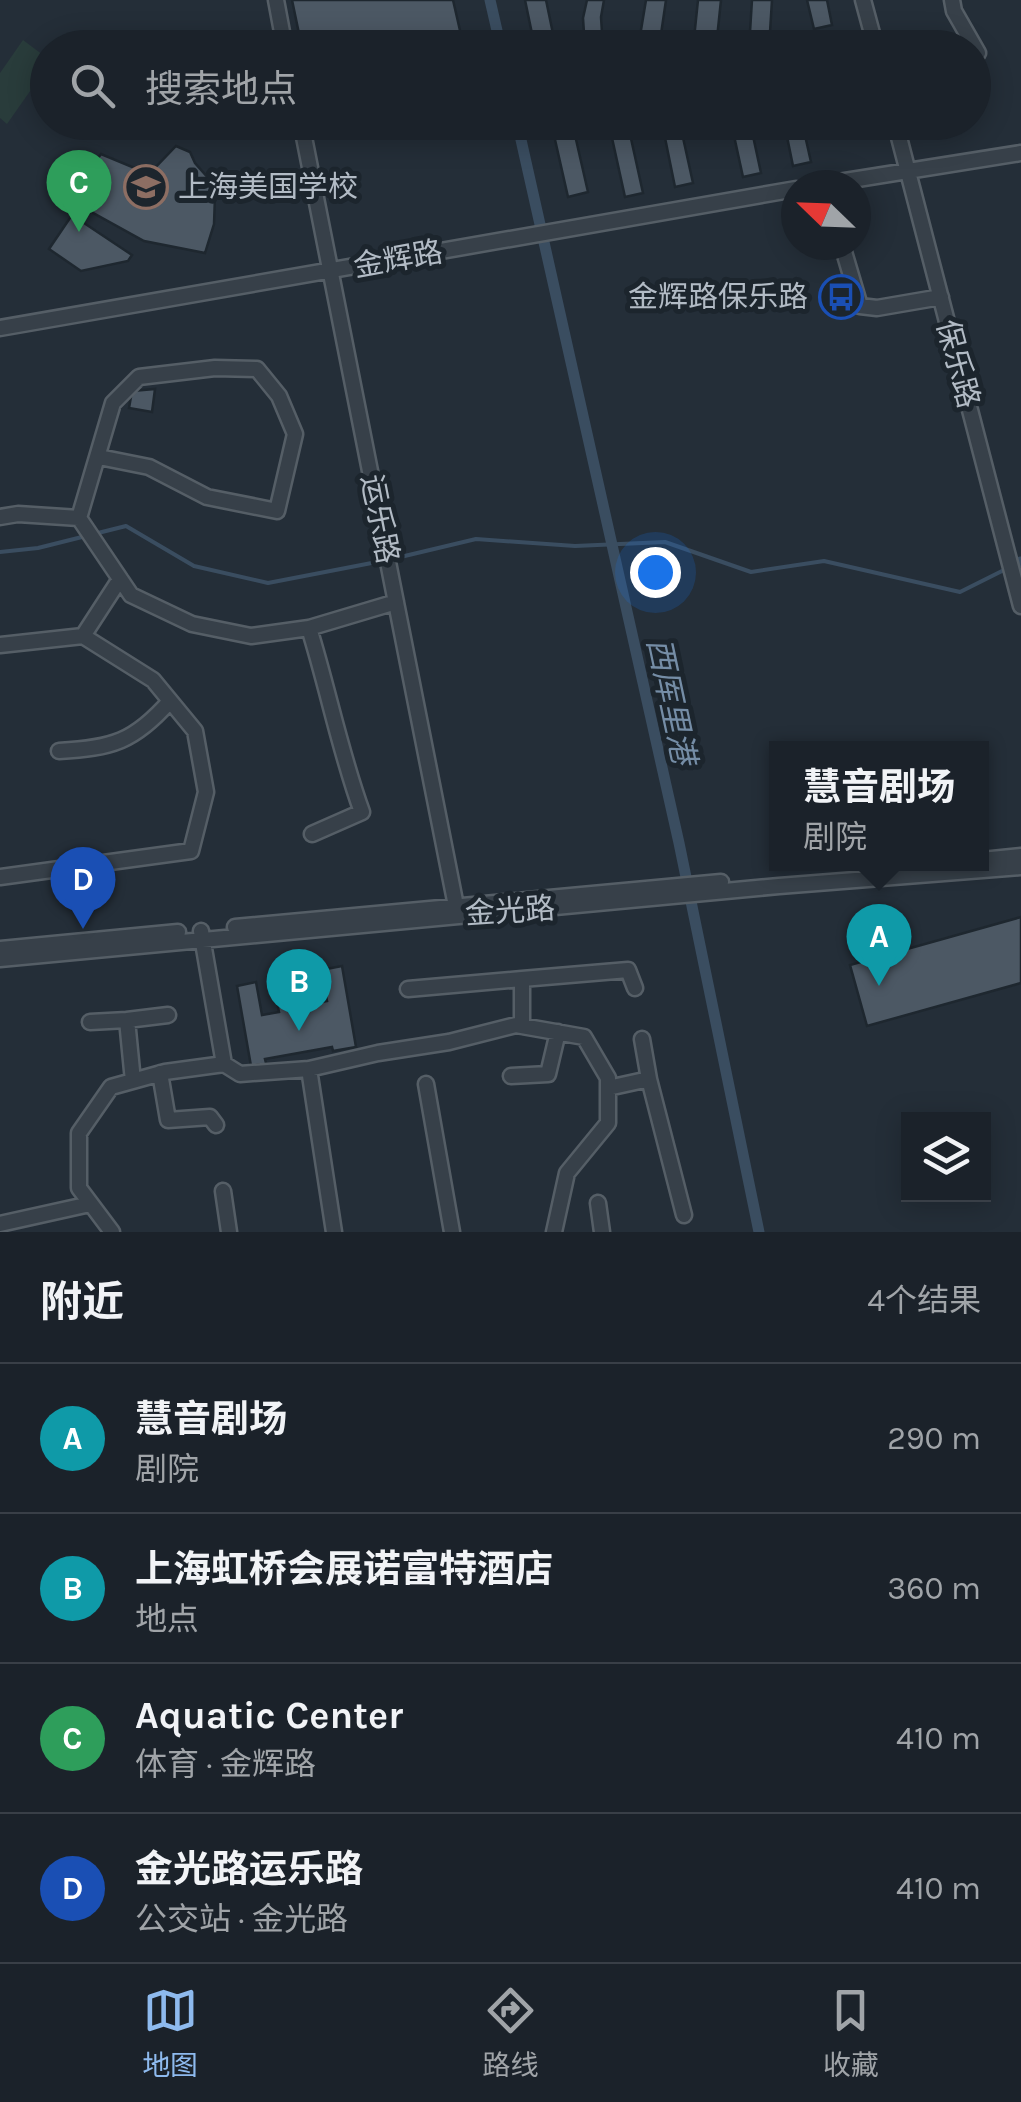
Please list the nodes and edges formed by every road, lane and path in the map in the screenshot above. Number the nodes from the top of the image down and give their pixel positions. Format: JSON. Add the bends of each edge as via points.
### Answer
{"nodes":[{"id":1,"x":276,"y":0,"type":"edge"},
{"id":2,"x":863,"y":0,"type":"edge"},
{"id":3,"x":952,"y":0,"type":"edge"},
{"id":4,"x":282,"y":30,"type":"edge"},
{"id":5,"x":871,"y":30,"type":"edge"},
{"id":6,"x":965,"y":30,"type":"edge"},
{"id":7,"x":305,"y":140,"type":"edge"},
{"id":8,"x":900,"y":140,"type":"edge"},
{"id":9,"x":1021,"y":153,"type":"edge"},
{"id":10,"x":908,"y":170,"type":"junction"},
{"id":11,"x":871,"y":176,"type":"edge"},
{"id":12,"x":781,"y":192,"type":"edge"},
{"id":13,"x":846,"y":260,"type":"edge"},
{"id":14,"x":332,"y":271,"type":"junction"},
{"id":15,"x":941,"y":298,"type":"junction"},
{"id":16,"x":0,"y":328,"type":"edge"},
{"id":17,"x":99,"y":457,"type":"junction"},
{"id":18,"x":0,"y":518,"type":"edge"},
{"id":19,"x":86,"y":530,"type":"junction"},
{"id":20,"x":120,"y":579,"type":"junction"},
{"id":21,"x":396,"y":602,"type":"junction"},
{"id":22,"x":1021,"y":606,"type":"edge"},
{"id":23,"x":309,"y":628,"type":"junction"},
{"id":24,"x":82,"y":636,"type":"junction"},
{"id":25,"x":0,"y":645,"type":"edge"},
{"id":26,"x":170,"y":701,"type":"junction"},
{"id":27,"x":59,"y":751,"type":"dead end"},
{"id":28,"x":312,"y":834,"type":"dead end"},
{"id":29,"x":1021,"y":856,"type":"edge"},
{"id":30,"x":989,"y":859,"type":"edge"},
{"id":31,"x":1021,"y":868,"type":"edge"},
{"id":32,"x":989,"y":870,"type":"edge"},
{"id":33,"x":853,"y":871,"type":"edge"},
{"id":34,"x":982,"y":871,"type":"edge"},
{"id":35,"x":0,"y":878,"type":"edge"},
{"id":36,"x":664,"y":892,"type":"junction"},
{"id":37,"x":456,"y":910,"type":"junction"},
{"id":38,"x":202,"y":935,"type":"junction"},
{"id":39,"x":0,"y":948,"type":"edge"},
{"id":40,"x":0,"y":958,"type":"edge"},
{"id":41,"x":522,"y":980,"type":"junction"},
{"id":42,"x":634,"y":988,"type":"dead end"},
{"id":43,"x":408,"y":989,"type":"dead end"},
{"id":44,"x":168,"y":1015,"type":"dead end"},
{"id":45,"x":127,"y":1020,"type":"junction"},
{"id":46,"x":90,"y":1022,"type":"dead end"},
{"id":47,"x":522,"y":1026,"type":"junction"},
{"id":48,"x":558,"y":1032,"type":"junction"},
{"id":49,"x":642,"y":1039,"type":"dead end"},
{"id":50,"x":224,"y":1064,"type":"junction"},
{"id":51,"x":309,"y":1069,"type":"junction"},
{"id":52,"x":160,"y":1073,"type":"junction"},
{"id":53,"x":512,"y":1076,"type":"dead end"},
{"id":54,"x":649,"y":1080,"type":"junction"},
{"id":55,"x":133,"y":1081,"type":"junction"},
{"id":56,"x":426,"y":1084,"type":"dead end"},
{"id":57,"x":608,"y":1088,"type":"junction"},
{"id":58,"x":216,"y":1125,"type":"dead end"},
{"id":59,"x":224,"y":1190,"type":"dead end"},
{"id":60,"x":598,"y":1203,"type":"dead end"},
{"id":61,"x":90,"y":1204,"type":"junction"},
{"id":62,"x":684,"y":1214,"type":"dead end"},
{"id":63,"x":0,"y":1224,"type":"edge"},
{"id":64,"x":112,"y":1232,"type":"edge"},
{"id":65,"x":230,"y":1232,"type":"edge"},
{"id":66,"x":334,"y":1232,"type":"edge"},
{"id":67,"x":452,"y":1232,"type":"edge"},
{"id":68,"x":554,"y":1232,"type":"edge"},
{"id":69,"x":602,"y":1232,"type":"edge"}],
"edges":[{"from":1,"to":4,"type":"street"},
{"from":2,"to":5,"type":"street"},
{"from":3,"to":6,"type":"street"},
{"from":7,"to":14,"type":"street","name":"运乐路"},
{"from":8,"to":10,"type":"street","name":"保乐路"},
{"from":9,"to":10,"type":"street"},
{"from":10,"to":11,"type":"street"},
{"from":10,"to":15,"type":"street","name":"保乐路"},
{"from":12,"to":14,"type":"street","name":"金辉路"},
{"from":13,"to":15,"type":"street","via":[[860,306]]},
{"from":14,"to":16,"type":"street","name":"金辉路"},
{"from":14,"to":21,"type":"street","name":"运乐路"},
{"from":15,"to":22,"type":"street","name":"保乐路"},
{"from":17,"to":17,"type":"street","via":[[113,403],[139,377],[215,368],[257,369],[296,434],[277,511],[207,497],[149,467]]},
{"from":17,"to":19,"type":"street"},
{"from":18,"to":19,"type":"street","via":[[18,514]]},
{"from":19,"to":20,"type":"street"},
{"from":20,"to":23,"type":"street","via":[[131,595],[192,624],[251,636]]},
{"from":20,"to":24,"type":"street"},
{"from":21,"to":23,"type":"street"},
{"from":21,"to":37,"type":"street","name":"运乐路"},
{"from":23,"to":28,"type":"street","via":[[362,812]]},
{"from":24,"to":25,"type":"street"},
{"from":24,"to":26,"type":"street","via":[[152,680]]},
{"from":26,"to":27,"type":"street","via":[[148,726],[105,748]]},
{"from":26,"to":35,"type":"street","via":[[195,731],[206,792],[191,851]]},
{"from":29,"to":30,"type":"street"},
{"from":31,"to":32,"type":"street","name":"金光路"},
{"from":33,"to":36,"type":"street","name":"金光路"},
{"from":34,"to":36,"type":"street","name":"金光路"},
{"from":36,"to":37,"type":"street","name":"金光路"},
{"from":37,"to":38,"type":"street","name":"金光路"},
{"from":38,"to":39,"type":"street","name":"金光路"},
{"from":38,"to":40,"type":"street","name":"金光路"},
{"from":38,"to":50,"type":"street"},
{"from":41,"to":42,"type":"street","via":[[628,970]]},
{"from":41,"to":43,"type":"street"},
{"from":41,"to":47,"type":"street"},
{"from":44,"to":45,"type":"street"},
{"from":45,"to":46,"type":"street"},
{"from":45,"to":55,"type":"street"},
{"from":47,"to":48,"type":"street"},
{"from":47,"to":51,"type":"street"},
{"from":48,"to":53,"type":"street","via":[[548,1074]]},
{"from":48,"to":57,"type":"street","via":[[584,1037]]},
{"from":49,"to":54,"type":"street"},
{"from":50,"to":51,"type":"street","via":[[240,1074]]},
{"from":50,"to":52,"type":"street"},
{"from":51,"to":66,"type":"street"},
{"from":52,"to":55,"type":"street"},
{"from":52,"to":58,"type":"street","via":[[168,1120],[210,1117]]},
{"from":54,"to":57,"type":"street"},
{"from":54,"to":62,"type":"street"},
{"from":55,"to":61,"type":"street","via":[[111,1088],[79,1133],[79,1188]]},
{"from":56,"to":67,"type":"street"},
{"from":57,"to":68,"type":"street","via":[[608,1123],[567,1173]]},
{"from":59,"to":65,"type":"street"},
{"from":60,"to":69,"type":"street"},
{"from":61,"to":63,"type":"street"},
{"from":61,"to":64,"type":"street"}]}
